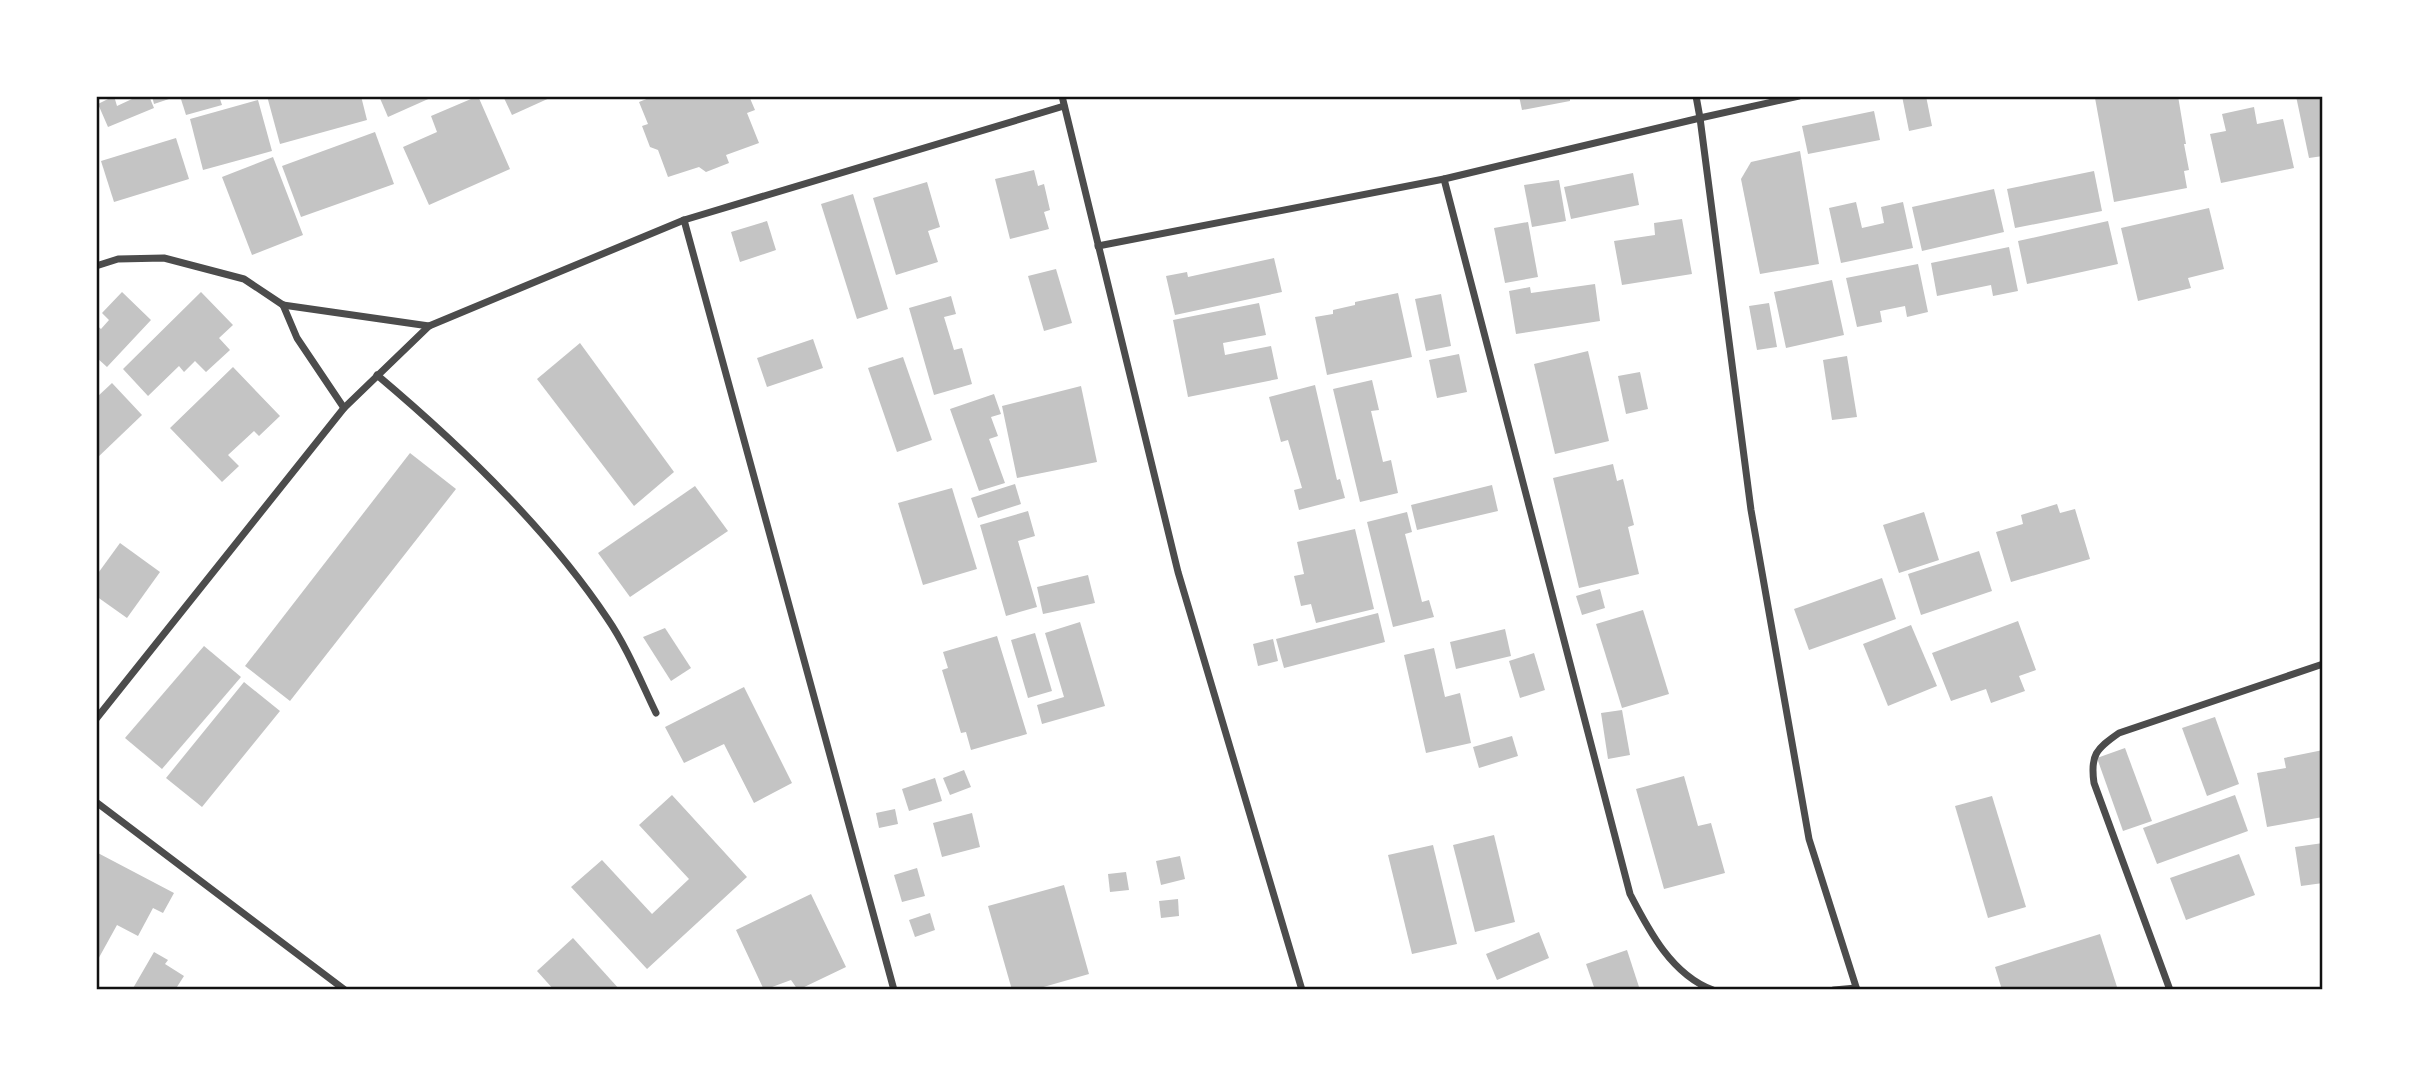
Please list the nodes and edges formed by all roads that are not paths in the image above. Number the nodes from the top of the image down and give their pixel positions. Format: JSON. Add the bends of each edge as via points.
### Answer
{"nodes":[{"id":1,"x":1062,"y":96,"type":"edge"},
{"id":2,"x":1696,"y":96,"type":"edge"},
{"id":3,"x":1799,"y":96,"type":"edge"},
{"id":4,"x":1064,"y":106,"type":"junction"},
{"id":5,"x":1700,"y":118,"type":"junction"},
{"id":6,"x":1444,"y":179,"type":"junction"},
{"id":7,"x":684,"y":220,"type":"junction"},
{"id":8,"x":1098,"y":246,"type":"junction"},
{"id":9,"x":96,"y":266,"type":"edge"},
{"id":10,"x":284,"y":304,"type":"junction"},
{"id":11,"x":429,"y":326,"type":"junction"},
{"id":12,"x":377,"y":375,"type":"junction"},
{"id":13,"x":344,"y":408,"type":"junction"},
{"id":14,"x":2323,"y":664,"type":"edge"},
{"id":15,"x":656,"y":713,"type":"dead end"},
{"id":16,"x":96,"y":719,"type":"edge"},
{"id":17,"x":96,"y":802,"type":"edge"},
{"id":18,"x":1856,"y":989,"type":"edge"},
{"id":19,"x":345,"y":990,"type":"edge"},
{"id":20,"x":894,"y":990,"type":"edge"},
{"id":21,"x":1302,"y":990,"type":"edge"},
{"id":22,"x":1713,"y":990,"type":"edge"},
{"id":23,"x":1834,"y":990,"type":"edge"},
{"id":24,"x":2170,"y":990,"type":"edge"}],
"edges":[{"from":1,"to":4,"type":"street"},
{"from":2,"to":5,"type":"street"},
{"from":3,"to":5,"type":"street"},
{"from":4,"to":7,"type":"street"},
{"from":4,"to":8,"type":"street"},
{"from":5,"to":6,"type":"street"},
{"from":5,"to":18,"type":"street","via":[[1751,510],[1809,839]]},
{"from":6,"to":8,"type":"street"},
{"from":6,"to":22,"type":"street","via":[[1630,894],[1673,962]]},
{"from":7,"to":11,"type":"street"},
{"from":7,"to":20,"type":"street"},
{"from":8,"to":21,"type":"street","via":[[1178,572]]},
{"from":9,"to":10,"type":"street","via":[[118,259],[164,258],[244,279]]},
{"from":10,"to":11,"type":"street"},
{"from":10,"to":13,"type":"street","via":[[297,338]]},
{"from":11,"to":12,"type":"street"},
{"from":12,"to":13,"type":"street"},
{"from":12,"to":15,"type":"street","via":[[446,433],[553,549],[608,619]]},
{"from":13,"to":16,"type":"street"},
{"from":14,"to":24,"type":"street","via":[[2119,733],[2101,746],[2091,763],[2094,783]]},
{"from":17,"to":19,"type":"street"},
{"from":18,"to":23,"type":"street"}]}
